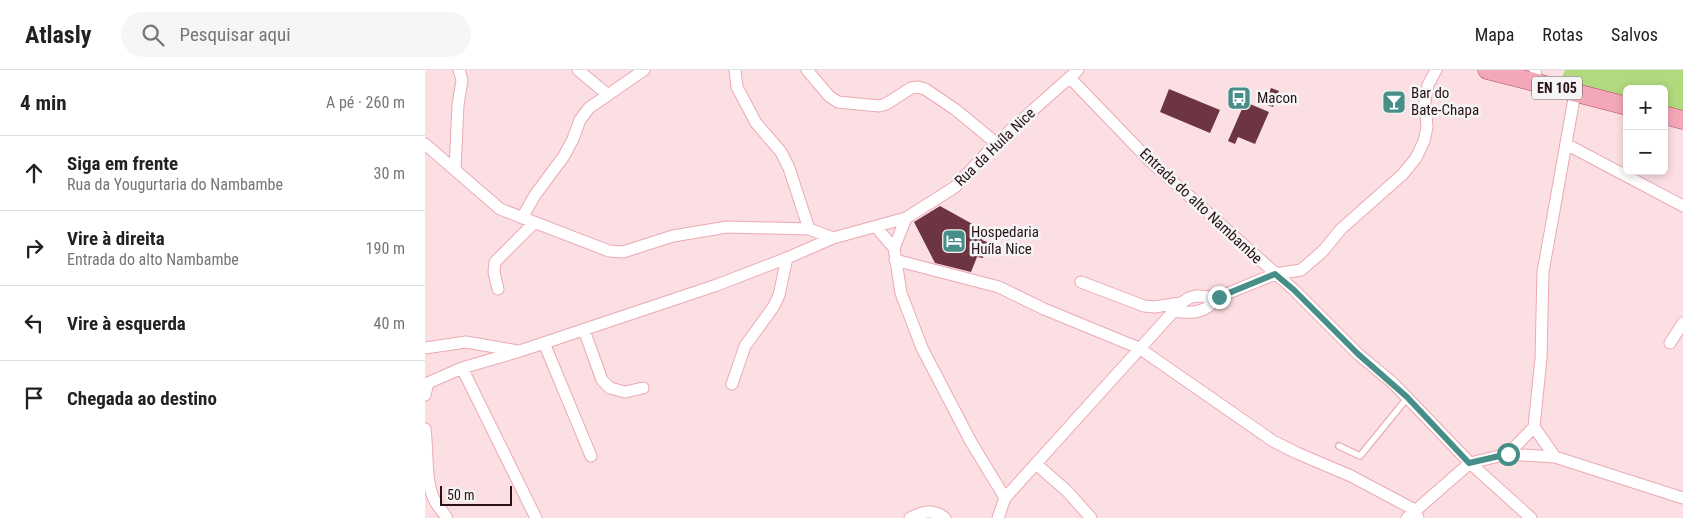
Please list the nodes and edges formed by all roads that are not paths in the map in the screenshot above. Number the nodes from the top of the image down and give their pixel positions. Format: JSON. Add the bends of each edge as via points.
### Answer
{"nodes":[{"id":1,"x":459,"y":70,"type":"edge"},
{"id":2,"x":578,"y":70,"type":"edge"},
{"id":3,"x":644,"y":70,"type":"edge"},
{"id":4,"x":735,"y":70,"type":"edge"},
{"id":5,"x":807,"y":70,"type":"edge"},
{"id":6,"x":1436,"y":70,"type":"edge"},
{"id":7,"x":1487,"y":70,"type":"edge"},
{"id":8,"x":1074,"y":74,"type":"edge"},
{"id":9,"x":1536,"y":76,"type":"edge"},
{"id":10,"x":1575,"y":93,"type":"junction"},
{"id":11,"x":607,"y":94,"type":"junction"},
{"id":12,"x":1623,"y":105,"type":"edge"},
{"id":13,"x":1668,"y":116,"type":"edge"},
{"id":14,"x":1683,"y":120,"type":"edge"},
{"id":15,"x":996,"y":143,"type":"junction"},
{"id":16,"x":425,"y":144,"type":"edge"},
{"id":17,"x":1566,"y":144,"type":"junction"},
{"id":18,"x":455,"y":170,"type":"junction"},
{"id":19,"x":1683,"y":206,"type":"edge"},
{"id":20,"x":522,"y":218,"type":"junction"},
{"id":21,"x":906,"y":218,"type":"junction"},
{"id":22,"x":534,"y":222,"type":"junction"},
{"id":23,"x":876,"y":227,"type":"junction"},
{"id":24,"x":809,"y":229,"type":"junction"},
{"id":25,"x":833,"y":238,"type":"junction"},
{"id":26,"x":894,"y":254,"type":"junction"},
{"id":27,"x":787,"y":258,"type":"junction"},
{"id":28,"x":1301,"y":270,"type":"junction"},
{"id":29,"x":1275,"y":274,"type":"junction"},
{"id":30,"x":1081,"y":282,"type":"dead end"},
{"id":31,"x":498,"y":289,"type":"dead end"},
{"id":32,"x":1294,"y":290,"type":"junction"},
{"id":33,"x":1219,"y":297,"type":"junction"},
{"id":34,"x":1177,"y":307,"type":"junction"},
{"id":35,"x":1683,"y":323,"type":"edge"},
{"id":36,"x":584,"y":330,"type":"junction"},
{"id":37,"x":544,"y":343,"type":"junction"},
{"id":38,"x":1670,"y":343,"type":"dead end"},
{"id":39,"x":425,"y":348,"type":"edge"},
{"id":40,"x":1139,"y":348,"type":"junction"},
{"id":41,"x":520,"y":351,"type":"junction"},
{"id":42,"x":462,"y":368,"type":"junction"},
{"id":43,"x":426,"y":381,"type":"edge"},
{"id":44,"x":732,"y":384,"type":"dead end"},
{"id":45,"x":643,"y":388,"type":"dead end"},
{"id":46,"x":425,"y":395,"type":"edge"},
{"id":47,"x":1407,"y":397,"type":"junction"},
{"id":48,"x":1534,"y":427,"type":"junction"},
{"id":49,"x":425,"y":429,"type":"edge"},
{"id":50,"x":1339,"y":446,"type":"dead end"},
{"id":51,"x":1508,"y":454,"type":"junction"},
{"id":52,"x":591,"y":456,"type":"dead end"},
{"id":53,"x":1555,"y":457,"type":"junction"},
{"id":54,"x":1469,"y":463,"type":"junction"},
{"id":55,"x":1036,"y":464,"type":"junction"},
{"id":56,"x":1005,"y":498,"type":"junction"},
{"id":57,"x":1683,"y":498,"type":"edge"},
{"id":58,"x":1413,"y":515,"type":"edge"},
{"id":59,"x":447,"y":518,"type":"edge"},
{"id":60,"x":536,"y":518,"type":"edge"},
{"id":61,"x":910,"y":518,"type":"edge"},
{"id":62,"x":945,"y":518,"type":"edge"},
{"id":63,"x":998,"y":518,"type":"edge"},
{"id":64,"x":1091,"y":518,"type":"edge"},
{"id":65,"x":1531,"y":518,"type":"edge"}],
"edges":[{"from":1,"to":18,"type":"street","via":[[462,80]]},
{"from":2,"to":11,"type":"street"},
{"from":3,"to":11,"type":"street"},
{"from":4,"to":24,"type":"street","via":[[737,87],[756,122],[781,152],[789,168]]},
{"from":5,"to":15,"type":"street","via":[[838,102],[879,106],[911,88],[925,89]]},
{"from":6,"to":28,"type":"street","via":[[1427,85],[1427,127],[1417,158]]},
{"from":7,"to":9,"type":"main road","number":"EN 105"},
{"from":8,"to":15,"type":"street","name":"Rua da Huíla Nice"},
{"from":8,"to":29,"type":"street","name":"Entrada do alto Nambambe","via":[[1150,160]]},
{"from":9,"to":10,"type":"main road","number":"EN 105"},
{"from":10,"to":12,"type":"main road","number":"EN 105"},
{"from":10,"to":17,"type":"street"},
{"from":11,"to":20,"type":"street","via":[[580,120],[564,156]]},
{"from":13,"to":14,"type":"main road"},
{"from":15,"to":21,"type":"street","name":"Rua da Huíla Nice","via":[[955,186]]},
{"from":16,"to":18,"type":"street"},
{"from":17,"to":19,"type":"street"},
{"from":17,"to":48,"type":"street","via":[[1543,272],[1541,358]]},
{"from":18,"to":20,"type":"street","via":[[501,209]]},
{"from":20,"to":22,"type":"street"},
{"from":21,"to":23,"type":"street","name":"Rua da Huíla Nice"},
{"from":21,"to":26,"type":"street"},
{"from":22,"to":24,"type":"street","via":[[609,251],[623,252],[673,236],[727,227]]},
{"from":22,"to":31,"type":"street","via":[[495,262]]},
{"from":23,"to":25,"type":"street","name":"Rua da Huíla Nice"},
{"from":23,"to":26,"type":"street"},
{"from":24,"to":25,"type":"street"},
{"from":25,"to":27,"type":"street","name":"Rua da Huíla Nice"},
{"from":26,"to":40,"type":"street","via":[[999,287]]},
{"from":26,"to":56,"type":"street","via":[[901,294],[922,348],[971,442]]},
{"from":27,"to":36,"type":"street","name":"Rua da Huíla Nice"},
{"from":27,"to":44,"type":"street","via":[[779,295],[745,346]]},
{"from":28,"to":29,"type":"street"},
{"from":28,"to":32,"type":"street"},
{"from":29,"to":32,"type":"street","name":"Entrada do alto Nambambe"},
{"from":29,"to":33,"type":"street"},
{"from":30,"to":34,"type":"street","via":[[1144,306]]},
{"from":32,"to":47,"type":"street","name":"Entrada do alto Nambambe"},
{"from":33,"to":34,"type":"street","via":[[1196,296]]},
{"from":33,"to":34,"type":"street","via":[[1199,312]]},
{"from":34,"to":40,"type":"street"},
{"from":35,"to":38,"type":"street"},
{"from":36,"to":37,"type":"street","name":"Rua da Huíla Nice"},
{"from":36,"to":45,"type":"street","via":[[603,380],[610,388],[625,392]]},
{"from":37,"to":41,"type":"street","name":"Rua da Huíla Nice"},
{"from":37,"to":52,"type":"street"},
{"from":39,"to":41,"type":"street","via":[[466,342]]},
{"from":40,"to":55,"type":"street"},
{"from":40,"to":58,"type":"street","via":[[1273,441],[1351,476]]},
{"from":41,"to":42,"type":"street","name":"Rua da Huíla Nice"},
{"from":42,"to":43,"type":"street","name":"Rua da Huíla Nice"},
{"from":42,"to":60,"type":"street"},
{"from":43,"to":46,"type":"street"},
{"from":47,"to":50,"type":"lane","via":[[1360,456]]},
{"from":47,"to":54,"type":"street","name":"Entrada do alto Nambambe"},
{"from":48,"to":51,"type":"street"},
{"from":48,"to":53,"type":"street"},
{"from":49,"to":59,"type":"street","via":[[429,485],[433,499]]},
{"from":51,"to":53,"type":"street"},
{"from":51,"to":54,"type":"street"},
{"from":53,"to":57,"type":"street"},
{"from":54,"to":58,"type":"street"},
{"from":54,"to":65,"type":"street","name":"Entrada do alto Nambambe"},
{"from":55,"to":56,"type":"street"},
{"from":55,"to":64,"type":"street"},
{"from":56,"to":63,"type":"street"},
{"from":61,"to":62,"type":"street","via":[[931,511]]}]}
